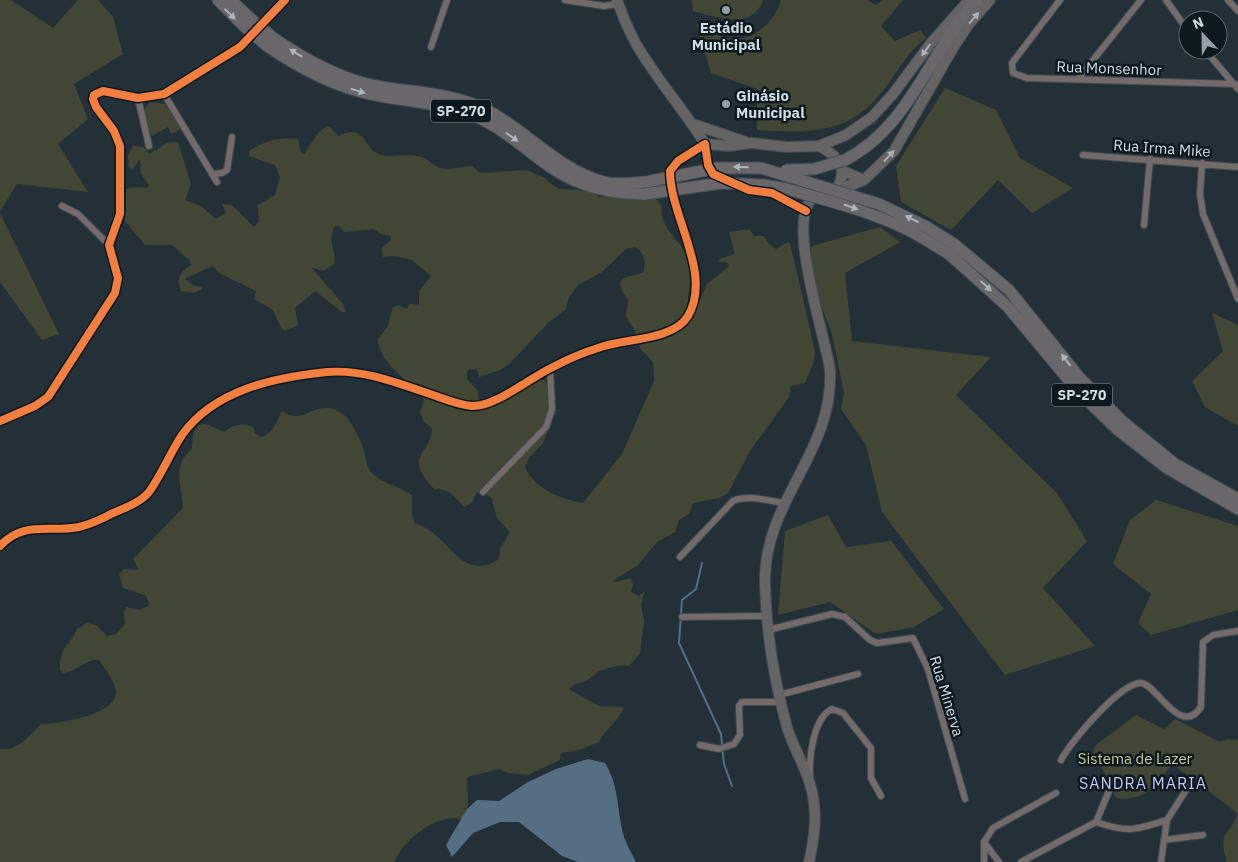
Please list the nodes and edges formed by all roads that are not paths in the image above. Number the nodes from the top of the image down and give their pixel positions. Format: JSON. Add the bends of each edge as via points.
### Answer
{"nodes":[{"id":1,"x":218,"y":0,"type":"edge"},
{"id":2,"x":231,"y":0,"type":"edge"},
{"id":3,"x":285,"y":0,"type":"edge"},
{"id":4,"x":447,"y":0,"type":"edge"},
{"id":5,"x":565,"y":0,"type":"edge"},
{"id":6,"x":969,"y":0,"type":"edge"},
{"id":7,"x":977,"y":0,"type":"edge"},
{"id":8,"x":990,"y":0,"type":"edge"},
{"id":9,"x":1060,"y":0,"type":"edge"},
{"id":10,"x":1141,"y":0,"type":"edge"},
{"id":11,"x":1166,"y":0,"type":"edge"},
{"id":12,"x":1228,"y":0,"type":"edge"},
{"id":13,"x":617,"y":2,"type":"edge"},
{"id":14,"x":1238,"y":11,"type":"edge"},
{"id":15,"x":1178,"y":17,"type":"edge"},
{"id":16,"x":248,"y":23,"type":"junction"},
{"id":17,"x":270,"y":42,"type":"junction"},
{"id":18,"x":431,"y":47,"type":"dead end"},
{"id":19,"x":1214,"y":60,"type":"edge"},
{"id":20,"x":1078,"y":78,"type":"junction"},
{"id":21,"x":1237,"y":86,"type":"edge"},
{"id":22,"x":164,"y":94,"type":"junction"},
{"id":23,"x":138,"y":98,"type":"junction"},
{"id":24,"x":693,"y":124,"type":"junction"},
{"id":25,"x":846,"y":135,"type":"junction"},
{"id":26,"x":232,"y":137,"type":"dead end"},
{"id":27,"x":752,"y":143,"type":"junction"},
{"id":28,"x":705,"y":144,"type":"junction"},
{"id":29,"x":149,"y":146,"type":"dead end"},
{"id":30,"x":819,"y":146,"type":"junction"},
{"id":31,"x":1083,"y":155,"type":"dead end"},
{"id":32,"x":1150,"y":159,"type":"junction"},
{"id":33,"x":842,"y":163,"type":"junction"},
{"id":34,"x":1202,"y":163,"type":"junction"},
{"id":35,"x":1238,"y":167,"type":"edge"},
{"id":36,"x":761,"y":168,"type":"junction"},
{"id":37,"x":212,"y":174,"type":"junction"},
{"id":38,"x":864,"y":180,"type":"junction"},
{"id":39,"x":217,"y":182,"type":"dead end"},
{"id":40,"x":834,"y":192,"type":"junction"},
{"id":41,"x":62,"y":206,"type":"dead end"},
{"id":42,"x":806,"y":211,"type":"junction"},
{"id":43,"x":1144,"y":225,"type":"dead end"},
{"id":44,"x":109,"y":245,"type":"junction"},
{"id":45,"x":952,"y":249,"type":"junction"},
{"id":46,"x":1238,"y":300,"type":"edge"},
{"id":47,"x":550,"y":368,"type":"junction"},
{"id":48,"x":0,"y":421,"type":"edge"},
{"id":49,"x":483,"y":492,"type":"dead end"},
{"id":50,"x":1238,"y":499,"type":"edge"},
{"id":51,"x":784,"y":503,"type":"junction"},
{"id":52,"x":1238,"y":509,"type":"edge"},
{"id":53,"x":0,"y":546,"type":"edge"},
{"id":54,"x":680,"y":557,"type":"dead end"},
{"id":55,"x":767,"y":616,"type":"junction"},
{"id":56,"x":682,"y":617,"type":"dead end"},
{"id":57,"x":768,"y":630,"type":"junction"},
{"id":58,"x":1238,"y":631,"type":"edge"},
{"id":59,"x":858,"y":674,"type":"dead end"},
{"id":60,"x":780,"y":699,"type":"junction"},
{"id":61,"x":700,"y":745,"type":"dead end"},
{"id":62,"x":1061,"y":760,"type":"dead end"},
{"id":63,"x":810,"y":782,"type":"junction"},
{"id":64,"x":1190,"y":784,"type":"dead end"},
{"id":65,"x":1109,"y":791,"type":"dead end"},
{"id":66,"x":1056,"y":793,"type":"dead end"},
{"id":67,"x":881,"y":796,"type":"dead end"},
{"id":68,"x":965,"y":799,"type":"dead end"},
{"id":69,"x":1167,"y":820,"type":"junction"},
{"id":70,"x":1096,"y":822,"type":"junction"},
{"id":71,"x":1204,"y":835,"type":"dead end"},
{"id":72,"x":1164,"y":840,"type":"junction"},
{"id":73,"x":984,"y":842,"type":"junction"},
{"id":74,"x":809,"y":862,"type":"edge"},
{"id":75,"x":984,"y":862,"type":"edge"},
{"id":76,"x":999,"y":862,"type":"edge"},
{"id":77,"x":1021,"y":862,"type":"edge"},
{"id":78,"x":1161,"y":862,"type":"edge"}],
"edges":[{"from":1,"to":16,"type":"highway","number":"SP-270","one_way":true},
{"from":2,"to":16,"type":"highway","number":"SP-270"},
{"from":3,"to":22,"type":"street","via":[[240,47]]},
{"from":4,"to":18,"type":"street"},
{"from":5,"to":13,"type":"street","via":[[604,6]]},
{"from":6,"to":25,"type":"main road","one_way":true,"via":[[931,43],[893,94],[872,117]]},
{"from":7,"to":33,"type":"highway","via":[[960,20],[923,81],[890,126],[874,143]]},
{"from":38,"to":8,"type":"main road","one_way":true,"via":[[894,151],[953,48]]},
{"from":9,"to":20,"type":"street","name":"Rua Monsenhor","via":[[1012,63],[1013,73],[1027,78]]},
{"from":10,"to":20,"type":"street"},
{"from":11,"to":15,"type":"street"},
{"from":12,"to":14,"type":"street"},
{"from":13,"to":24,"type":"main road","via":[[636,43]]},
{"from":16,"to":17,"type":"highway","number":"SP-270","bridge":true},
{"from":36,"to":17,"type":"highway","number":"SP-270","one_way":true,"bridge":true,"via":[[717,168],[646,182],[606,182],[557,160],[520,131],[483,109],[438,94],[367,84],[312,63]]},
{"from":17,"to":45,"type":"highway","number":"SP-270","one_way":true,"bridge":true,"via":[[288,60],[338,84],[368,94],[434,104],[477,117],[513,138],[554,169],[589,187],[608,192],[644,194],[722,183],[764,185],[832,201],[884,219]]},
{"from":19,"to":21,"type":"street"},
{"from":20,"to":21,"type":"street","name":"Rua Monsenhor"},
{"from":22,"to":23,"type":"street"},
{"from":22,"to":37,"type":"street"},
{"from":23,"to":29,"type":"street"},
{"from":23,"to":44,"type":"street","via":[[103,91],[96,93],[93,99],[120,146],[120,214]]},
{"from":24,"to":27,"type":"main road"},
{"from":24,"to":28,"type":"main road"},
{"from":25,"to":30,"type":"main road"},
{"from":25,"to":33,"type":"main road"},
{"from":26,"to":37,"type":"street","via":[[227,170],[222,174]]},
{"from":27,"to":28,"type":"main road","via":[[729,146]]},
{"from":27,"to":30,"type":"main road"},
{"from":28,"to":42,"type":"street","via":[[708,165],[714,174],[749,190],[772,194]]},
{"from":28,"to":47,"type":"street","via":[[678,161],[670,171],[672,194],[696,275],[697,289],[688,317],[667,333],[600,347]]},
{"from":30,"to":33,"type":"main road"},
{"from":31,"to":32,"type":"street","name":"Rua Irma Mike"},
{"from":32,"to":34,"type":"street","name":"Rua Irma Mike"},
{"from":32,"to":43,"type":"street"},
{"from":33,"to":36,"type":"highway","bridge":true,"via":[[814,169]]},
{"from":33,"to":38,"type":"main road"},
{"from":33,"to":40,"type":"main road","via":[[840,183]]},
{"from":34,"to":35,"type":"street","name":"Rua Irma Mike"},
{"from":34,"to":46,"type":"street","via":[[1200,194],[1203,214]]},
{"from":45,"to":36,"type":"highway","number":"SP-270","one_way":true,"bridge":true,"via":[[925,226],[879,204]]},
{"from":37,"to":39,"type":"street"},
{"from":38,"to":40,"type":"main road"},
{"from":40,"to":42,"type":"main road","via":[[814,196]]},
{"from":41,"to":44,"type":"street","via":[[78,214]]},
{"from":42,"to":51,"type":"main road","via":[[806,266],[830,370],[829,391],[818,439]]},
{"from":44,"to":48,"type":"street","via":[[118,278],[112,300],[48,397],[36,406]]},
{"from":50,"to":45,"type":"highway","number":"SP-270","one_way":true,"via":[[1175,464],[1122,421],[1079,377],[1009,290]]},
{"from":45,"to":52,"type":"highway","number":"SP-270","one_way":true,"via":[[1008,307],[1077,390],[1118,430],[1167,468]]},
{"from":47,"to":49,"type":"street","via":[[552,409],[546,428]]},
{"from":47,"to":53,"type":"street","via":[[480,406],[458,404],[360,372],[323,373],[265,384],[229,396],[203,412],[182,436],[149,493],[135,503],[79,527],[21,531]]},
{"from":51,"to":54,"type":"street","via":[[754,498],[733,501]]},
{"from":51,"to":55,"type":"main road","via":[[769,545],[765,580]]},
{"from":55,"to":56,"type":"street"},
{"from":55,"to":57,"type":"main road"},
{"from":57,"to":60,"type":"main road"},
{"from":57,"to":68,"type":"street","name":"Rua Minerva","via":[[832,614],[844,617],[877,643],[913,638],[928,669]]},
{"from":58,"to":62,"type":"street","via":[[1206,638],[1201,707],[1197,712],[1181,715],[1140,683],[1121,694],[1079,733]]},
{"from":59,"to":60,"type":"street"},
{"from":60,"to":61,"type":"street","via":[[740,704],[740,735],[730,747],[719,749]]},
{"from":60,"to":63,"type":"main road","via":[[790,737]]},
{"from":63,"to":67,"type":"street","via":[[809,753],[825,715],[832,709],[843,713],[869,744],[871,778]]},
{"from":63,"to":74,"type":"main road","via":[[816,818]]},
{"from":64,"to":69,"type":"street"},
{"from":65,"to":70,"type":"street"},
{"from":66,"to":73,"type":"street","via":[[993,828]]},
{"from":69,"to":70,"type":"street","via":[[1130,830],[1119,830]]},
{"from":69,"to":72,"type":"street"},
{"from":70,"to":77,"type":"street"},
{"from":71,"to":72,"type":"street"},
{"from":72,"to":78,"type":"street"},
{"from":73,"to":75,"type":"street"},
{"from":73,"to":76,"type":"street"}]}
